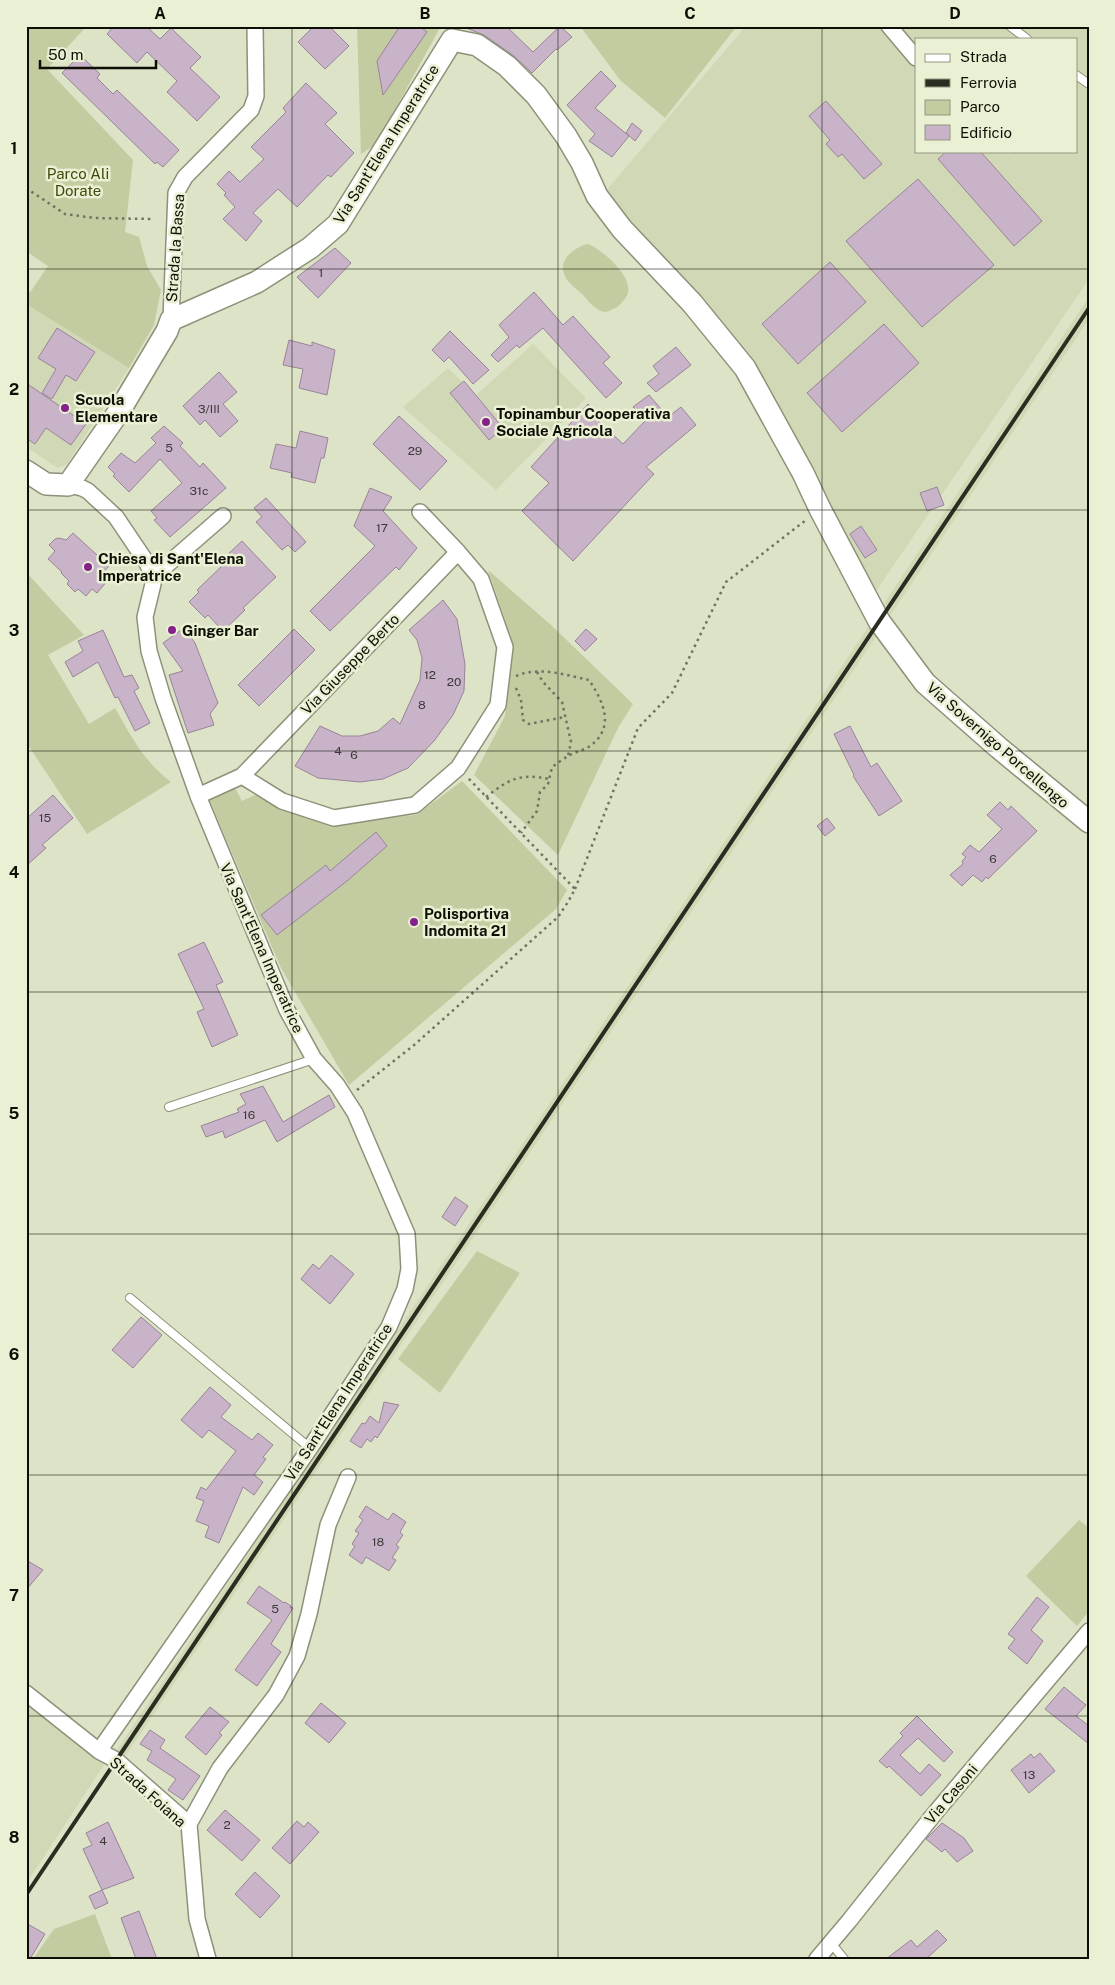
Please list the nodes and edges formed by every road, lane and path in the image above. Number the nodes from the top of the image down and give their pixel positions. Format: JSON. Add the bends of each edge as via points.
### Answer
{"nodes":[{"id":1,"x":255,"y":26,"type":"edge"},
{"id":2,"x":889,"y":26,"type":"edge"},
{"id":3,"x":1010,"y":26,"type":"edge"},
{"id":4,"x":455,"y":33,"type":"edge"},
{"id":5,"x":1026,"y":38,"type":"edge"},
{"id":6,"x":915,"y":57,"type":"edge"},
{"id":7,"x":1078,"y":76,"type":"edge"},
{"id":8,"x":1089,"y":84,"type":"edge"},
{"id":9,"x":26,"y":188,"type":"edge"},
{"id":10,"x":152,"y":219,"type":"dead end"},
{"id":11,"x":171,"y":320,"type":"junction"},
{"id":12,"x":26,"y":471,"type":"edge"},
{"id":13,"x":68,"y":485,"type":"junction"},
{"id":14,"x":820,"y":509,"type":"junction"},
{"id":15,"x":420,"y":512,"type":"dead end"},
{"id":16,"x":223,"y":516,"type":"dead end"},
{"id":17,"x":458,"y":552,"type":"junction"},
{"id":18,"x":153,"y":577,"type":"junction"},
{"id":19,"x":537,"y":672,"type":"junction"},
{"id":20,"x":508,"y":677,"type":"junction"},
{"id":21,"x":564,"y":717,"type":"junction"},
{"id":22,"x":568,"y":756,"type":"junction"},
{"id":23,"x":458,"y":768,"type":"junction"},
{"id":24,"x":242,"y":776,"type":"junction"},
{"id":25,"x":550,"y":779,"type":"junction"},
{"id":26,"x":198,"y":796,"type":"junction"},
{"id":27,"x":486,"y":797,"type":"junction"},
{"id":28,"x":1089,"y":822,"type":"edge"},
{"id":29,"x":521,"y":833,"type":"junction"},
{"id":30,"x":575,"y":889,"type":"junction"},
{"id":31,"x":314,"y":1059,"type":"junction"},
{"id":32,"x":347,"y":1098,"type":"junction"},
{"id":33,"x":169,"y":1107,"type":"dead end"},
{"id":34,"x":130,"y":1298,"type":"dead end"},
{"id":35,"x":310,"y":1448,"type":"junction"},
{"id":36,"x":348,"y":1478,"type":"dead end"},
{"id":37,"x":1089,"y":1631,"type":"edge"},
{"id":38,"x":26,"y":1693,"type":"edge"},
{"id":39,"x":99,"y":1751,"type":"junction"},
{"id":40,"x":189,"y":1824,"type":"junction"},
{"id":41,"x":831,"y":1943,"type":"junction"},
{"id":42,"x":208,"y":1959,"type":"edge"},
{"id":43,"x":817,"y":1959,"type":"edge"},
{"id":44,"x":844,"y":1959,"type":"edge"}],
"edges":[{"from":1,"to":11,"type":"street","name":"Strada la Bassa","via":[[256,96],[251,110],[185,177],[176,193]]},
{"from":2,"to":6,"type":"street"},
{"from":3,"to":5,"type":"lane"},
{"from":4,"to":11,"type":"street","name":"Via Sant'Elena Imperatrice","via":[[338,224],[310,248],[257,282]]},
{"from":4,"to":14,"type":"street","name":"Via Sovernigo Porcellengo","via":[[507,66],[536,95],[566,136],[597,196],[622,229],[692,303],[745,368]]},
{"from":7,"to":8,"type":"lane"},
{"from":9,"to":10,"type":"path","via":[[65,214]]},
{"from":11,"to":13,"type":"street","via":[[120,410]]},
{"from":12,"to":13,"type":"street","via":[[46,484]]},
{"from":13,"to":18,"type":"street","via":[[88,491],[116,517]]},
{"from":14,"to":28,"type":"street","name":"Via Sovernigo Porcellengo","via":[[879,621],[925,683]]},
{"from":14,"to":30,"type":"path","via":[[726,582],[672,693],[638,728]]},
{"from":15,"to":17,"type":"street"},
{"from":16,"to":18,"type":"street"},
{"from":17,"to":20,"type":"street","via":[[481,579],[505,647]]},
{"from":17,"to":24,"type":"street","name":"Via Giuseppe Berto"},
{"from":18,"to":26,"type":"street","name":"Via Sant'Elena Imperatrice","via":[[145,617],[149,651]]},
{"from":19,"to":20,"type":"path"},
{"from":19,"to":21,"type":"path","via":[[562,702]]},
{"from":19,"to":22,"type":"path","via":[[589,680],[600,697],[606,714],[600,736],[589,746]]},
{"from":20,"to":21,"type":"path","via":[[521,700],[524,720],[529,724]]},
{"from":20,"to":23,"type":"street","via":[[498,705]]},
{"from":21,"to":22,"type":"path","via":[[571,742]]},
{"from":22,"to":25,"type":"path","via":[[552,767]]},
{"from":23,"to":24,"type":"street","via":[[415,805],[334,818],[282,801]]},
{"from":23,"to":27,"type":"path"},
{"from":24,"to":26,"type":"street","name":"Via Giuseppe Berto"},
{"from":25,"to":27,"type":"path","via":[[532,775],[516,778]]},
{"from":25,"to":29,"type":"path","via":[[540,792],[537,811]]},
{"from":26,"to":31,"type":"street","name":"Via Sant'Elena Imperatrice","via":[[287,1010]]},
{"from":27,"to":29,"type":"path"},
{"from":29,"to":30,"type":"path"},
{"from":30,"to":32,"type":"path","via":[[558,917],[413,1046]]},
{"from":31,"to":32,"type":"street","name":"Via Sant'Elena Imperatrice"},
{"from":31,"to":33,"type":"lane"},
{"from":32,"to":35,"type":"street","name":"Via Sant'Elena Imperatrice","via":[[407,1234],[409,1269],[405,1289],[389,1328]]},
{"from":34,"to":35,"type":"lane"},
{"from":35,"to":39,"type":"street","name":"Via Sant'Elena Imperatrice"},
{"from":36,"to":40,"type":"street","via":[[328,1525],[298,1656],[276,1695],[220,1768]]},
{"from":37,"to":41,"type":"street","name":"Via Casoni","via":[[934,1813]]},
{"from":38,"to":39,"type":"street","name":"Strada Foiana"},
{"from":39,"to":40,"type":"street","name":"Strada Foiana","via":[[116,1760]]},
{"from":40,"to":42,"type":"street","name":"Strada Foiana","via":[[197,1919]]},
{"from":41,"to":43,"type":"street","name":"Via Casoni"},
{"from":41,"to":44,"type":"lane"}]}
